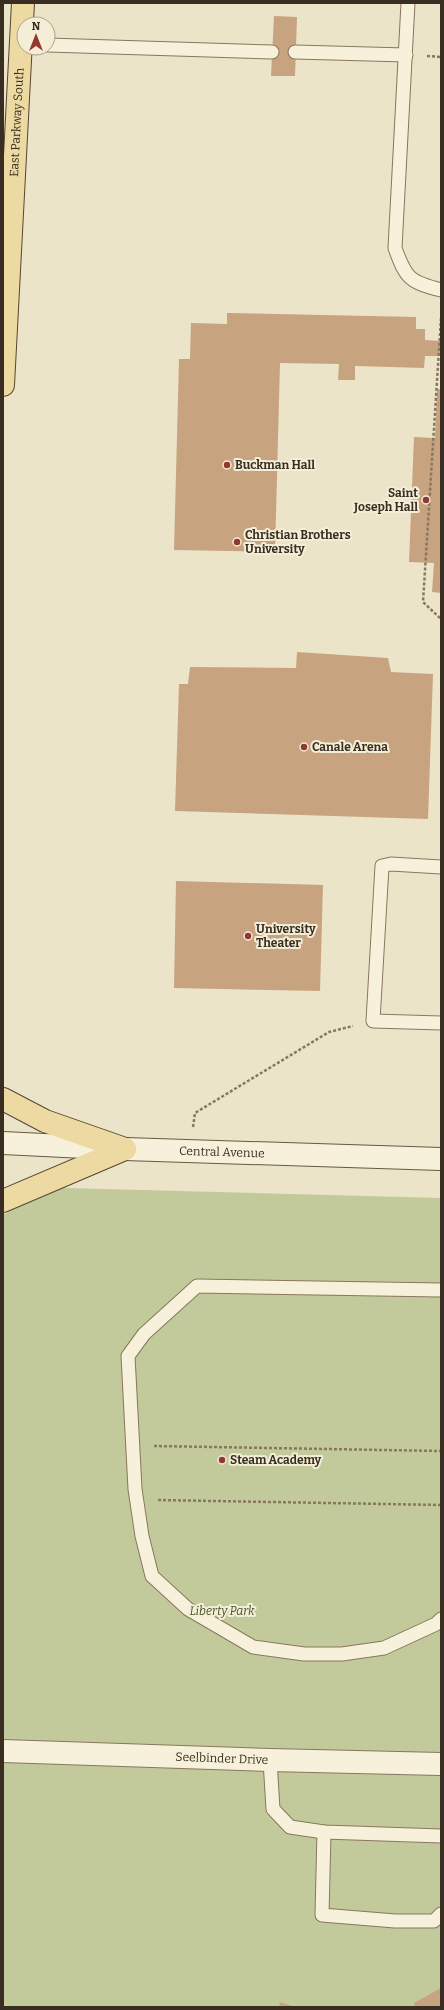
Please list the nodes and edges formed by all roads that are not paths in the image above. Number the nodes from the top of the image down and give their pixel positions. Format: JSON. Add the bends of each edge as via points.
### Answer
{"nodes":[{"id":1,"x":23,"y":3,"type":"edge"},
{"id":2,"x":408,"y":3,"type":"edge"},
{"id":3,"x":23,"y":16,"type":"edge"},
{"id":4,"x":56,"y":45,"type":"edge"},
{"id":5,"x":272,"y":52,"type":"dead end"},
{"id":6,"x":295,"y":52,"type":"dead end"},
{"id":7,"x":21,"y":56,"type":"edge"},
{"id":8,"x":406,"y":56,"type":"junction"},
{"id":9,"x":7,"y":242,"type":"edge"},
{"id":10,"x":441,"y":290,"type":"edge"},
{"id":11,"x":3,"y":385,"type":"edge"},
{"id":12,"x":441,"y":867,"type":"edge"},
{"id":13,"x":441,"y":1023,"type":"edge"},
{"id":14,"x":3,"y":1099,"type":"edge"},
{"id":15,"x":3,"y":1143,"type":"edge"},
{"id":16,"x":125,"y":1149,"type":"junction"},
{"id":17,"x":441,"y":1159,"type":"edge"},
{"id":18,"x":3,"y":1201,"type":"edge"},
{"id":19,"x":441,"y":1290,"type":"edge"},
{"id":20,"x":441,"y":1619,"type":"edge"},
{"id":21,"x":3,"y":1751,"type":"edge"},
{"id":22,"x":270,"y":1760,"type":"junction"},
{"id":23,"x":441,"y":1764,"type":"edge"},
{"id":24,"x":324,"y":1832,"type":"junction"},
{"id":25,"x":441,"y":1836,"type":"edge"},
{"id":26,"x":441,"y":1914,"type":"edge"}],
"edges":[{"from":1,"to":3,"type":"main road","name":"East Parkway South"},
{"from":2,"to":8,"type":"lane"},
{"from":4,"to":5,"type":"lane"},
{"from":6,"to":8,"type":"lane"},
{"from":7,"to":9,"type":"main road","name":"East Parkway South"},
{"from":8,"to":10,"type":"lane","via":[[395,248],[403,270],[417,284]]},
{"from":9,"to":11,"type":"main road","name":"East Parkway South"},
{"from":12,"to":13,"type":"lane","via":[[391,864],[382,866],[373,1021]]},
{"from":14,"to":16,"type":"main road","via":[[45,1121]]},
{"from":15,"to":16,"type":"main road","name":"Central Avenue"},
{"from":16,"to":17,"type":"main road","name":"Central Avenue"},
{"from":16,"to":18,"type":"main road"},
{"from":19,"to":20,"type":"lane","via":[[197,1286],[144,1334],[128,1356],[135,1489],[142,1536],[152,1576],[188,1609],[253,1647],[304,1654],[342,1654],[384,1648],[436,1624]]},
{"from":21,"to":22,"type":"main road","name":"Seelbinder Drive"},
{"from":22,"to":23,"type":"main road","name":"Seelbinder Drive"},
{"from":22,"to":24,"type":"lane","via":[[273,1809],[290,1828]]},
{"from":24,"to":25,"type":"lane"},
{"from":24,"to":26,"type":"lane","via":[[322,1915],[395,1921],[434,1921]]}]}
